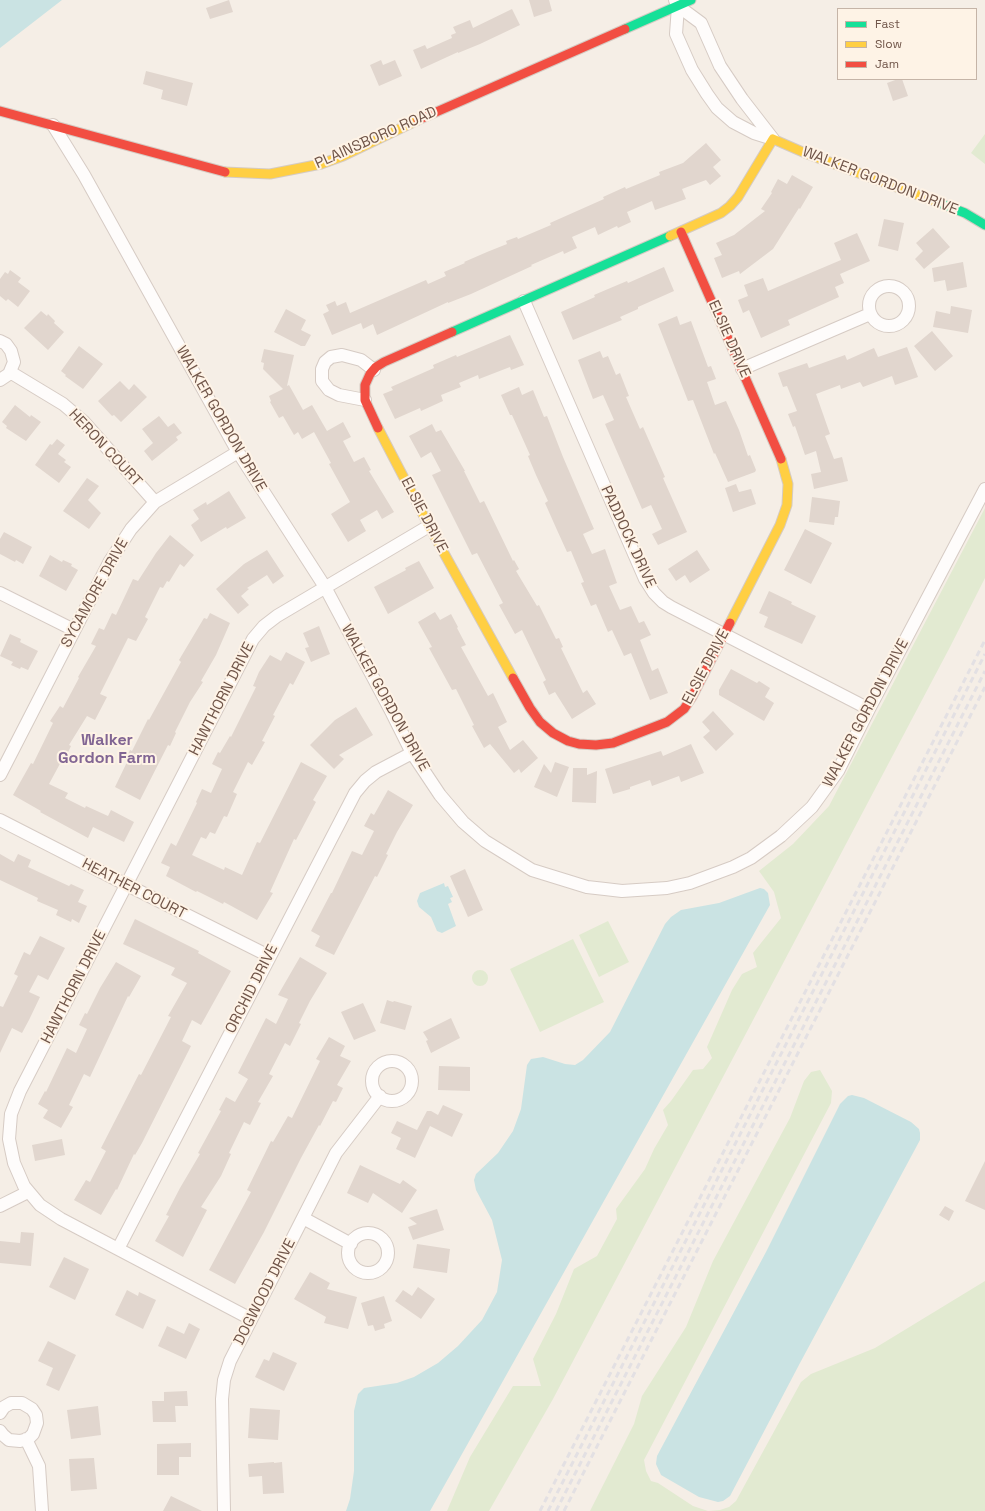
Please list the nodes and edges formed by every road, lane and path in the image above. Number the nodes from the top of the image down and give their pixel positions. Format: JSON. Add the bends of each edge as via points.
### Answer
{"nodes":[{"id":1,"x":691,"y":0,"type":"edge"},
{"id":2,"x":676,"y":3,"type":"edge"},
{"id":3,"x":0,"y":111,"type":"edge"},
{"id":4,"x":53,"y":125,"type":"junction"},
{"id":5,"x":773,"y":139,"type":"junction"},
{"id":6,"x":985,"y":225,"type":"edge"},
{"id":7,"x":681,"y":232,"type":"junction"},
{"id":8,"x":524,"y":301,"type":"junction"},
{"id":9,"x":870,"y":314,"type":"dead end"},
{"id":10,"x":0,"y":341,"type":"edge"},
{"id":11,"x":374,"y":370,"type":"junction"},
{"id":12,"x":742,"y":370,"type":"junction"},
{"id":13,"x":10,"y":372,"type":"junction"},
{"id":14,"x":0,"y":380,"type":"edge"},
{"id":15,"x":365,"y":400,"type":"junction"},
{"id":16,"x":238,"y":452,"type":"junction"},
{"id":17,"x":985,"y":489,"type":"edge"},
{"id":18,"x":155,"y":502,"type":"junction"},
{"id":19,"x":429,"y":526,"type":"junction"},
{"id":20,"x":325,"y":587,"type":"junction"},
{"id":21,"x":0,"y":593,"type":"edge"},
{"id":22,"x":74,"y":630,"type":"junction"},
{"id":23,"x":723,"y":635,"type":"junction"},
{"id":24,"x":869,"y":709,"type":"junction"},
{"id":25,"x":412,"y":753,"type":"junction"},
{"id":26,"x":0,"y":775,"type":"edge"},
{"id":27,"x":0,"y":820,"type":"edge"},
{"id":28,"x":127,"y":885,"type":"junction"},
{"id":29,"x":269,"y":956,"type":"junction"},
{"id":30,"x":380,"y":1096,"type":"dead end"},
{"id":31,"x":28,"y":1192,"type":"junction"},
{"id":32,"x":0,"y":1206,"type":"edge"},
{"id":33,"x":303,"y":1218,"type":"junction"},
{"id":34,"x":350,"y":1244,"type":"dead end"},
{"id":35,"x":118,"y":1249,"type":"junction"},
{"id":36,"x":251,"y":1319,"type":"junction"},
{"id":37,"x":0,"y":1413,"type":"edge"},
{"id":38,"x":0,"y":1431,"type":"edge"},
{"id":39,"x":26,"y":1439,"type":"junction"},
{"id":40,"x":42,"y":1511,"type":"edge"},
{"id":41,"x":224,"y":1511,"type":"edge"}],
"edges":[{"from":1,"to":2,"type":"street","name":"PLAINSBORO ROAD"},
{"from":2,"to":4,"type":"street","name":"PLAINSBORO ROAD","via":[[343,156],[304,169],[270,174],[228,173]]},
{"from":2,"to":5,"type":"street","name":"WALKER GORDON DRIVE","via":[[701,23],[720,66]]},
{"from":2,"to":5,"type":"street","name":"WALKER GORDON DRIVE","via":[[676,34],[692,70],[707,94],[717,108],[734,122],[754,133]]},
{"from":3,"to":4,"type":"street","name":"PLAINSBORO ROAD"},
{"from":4,"to":16,"type":"street","name":"WALKER GORDON DRIVE","via":[[84,175]]},
{"from":5,"to":6,"type":"street","name":"WALKER GORDON DRIVE","via":[[953,208]]},
{"from":5,"to":7,"type":"street","name":"ELSIE DRIVE","via":[[730,206],[716,216]]},
{"from":7,"to":8,"type":"street","name":"ELSIE DRIVE"},
{"from":7,"to":12,"type":"street","name":"ELSIE DRIVE"},
{"from":8,"to":11,"type":"street","name":"ELSIE DRIVE","via":[[384,362]]},
{"from":8,"to":23,"type":"street","name":"PADDOCK DRIVE","via":[[648,585],[666,604]]},
{"from":9,"to":12,"type":"street"},
{"from":10,"to":13,"type":"street","via":[[9,347],[13,355],[14,362]]},
{"from":11,"to":15,"type":"street","name":"ELSIE DRIVE","via":[[365,385]]},
{"from":11,"to":15,"type":"street","via":[[361,360],[342,355],[325,362],[322,369],[322,381],[328,390]]},
{"from":12,"to":23,"type":"street","name":"ELSIE DRIVE","via":[[785,469],[789,495],[783,521]]},
{"from":13,"to":14,"type":"street"},
{"from":13,"to":18,"type":"street","name":"HERON COURT","via":[[63,404],[80,418]]},
{"from":15,"to":19,"type":"street","name":"ELSIE DRIVE"},
{"from":16,"to":18,"type":"street","name":"SYCAMORE DRIVE"},
{"from":16,"to":20,"type":"street","name":"WALKER GORDON DRIVE"},
{"from":17,"to":24,"type":"street","name":"WALKER GORDON DRIVE"},
{"from":18,"to":22,"type":"street","name":"SYCAMORE DRIVE","via":[[117,549]]},
{"from":19,"to":20,"type":"street","name":"HAWTHORN DRIVE"},
{"from":19,"to":23,"type":"street","name":"ELSIE DRIVE","via":[[533,713],[549,730],[568,741],[585,745],[608,744],[660,725],[682,712]]},
{"from":20,"to":25,"type":"street","name":"WALKER GORDON DRIVE"},
{"from":20,"to":28,"type":"street","name":"HAWTHORN DRIVE","via":[[273,618],[253,639]]},
{"from":21,"to":22,"type":"street"},
{"from":22,"to":26,"type":"street","name":"SYCAMORE DRIVE"},
{"from":23,"to":24,"type":"street","name":"PADDOCK DRIVE"},
{"from":24,"to":25,"type":"street","name":"WALKER GORDON DRIVE","via":[[838,771],[826,789],[812,808],[781,836],[751,858],[733,867],[690,883],[668,888],[622,891],[599,888],[572,883],[532,870],[485,841],[463,822],[440,795]]},
{"from":25,"to":29,"type":"street","name":"ORCHID DRIVE","via":[[376,772],[355,793]]},
{"from":27,"to":28,"type":"street","name":"HEATHER COURT"},
{"from":28,"to":29,"type":"street","name":"HEATHER COURT"},
{"from":28,"to":31,"type":"street","name":"HAWTHORN DRIVE","via":[[14,1106],[9,1131],[10,1147],[17,1171]]},
{"from":29,"to":35,"type":"street","name":"ORCHID DRIVE"},
{"from":30,"to":33,"type":"street","name":"DOGWOOD DRIVE","via":[[339,1148]]},
{"from":31,"to":32,"type":"street"},
{"from":31,"to":35,"type":"street","name":"HAWTHORN DRIVE","via":[[53,1215]]},
{"from":33,"to":34,"type":"street"},
{"from":33,"to":36,"type":"street","name":"DOGWOOD DRIVE"},
{"from":35,"to":36,"type":"street","name":"HAWTHORN DRIVE"},
{"from":36,"to":41,"type":"street","name":"DOGWOOD DRIVE","via":[[230,1361],[223,1389]]},
{"from":37,"to":39,"type":"street","via":[[14,1402],[26,1404],[32,1409],[37,1419],[36,1426],[33,1434]]},
{"from":38,"to":39,"type":"street","via":[[13,1441]]},
{"from":39,"to":40,"type":"street","via":[[40,1470]]}]}
